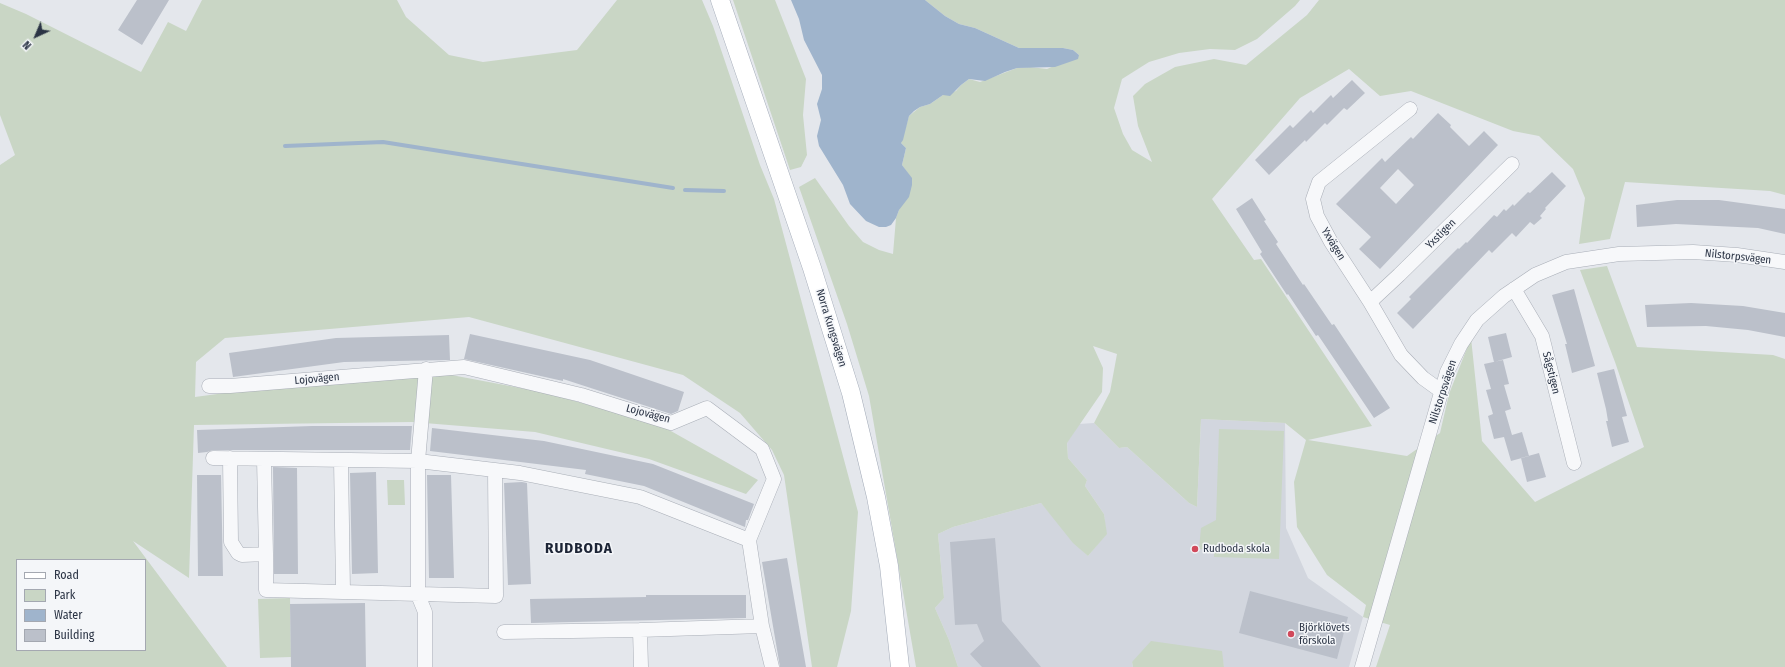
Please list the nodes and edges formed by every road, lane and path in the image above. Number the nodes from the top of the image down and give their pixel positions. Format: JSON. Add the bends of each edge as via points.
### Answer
{"nodes":[{"id":1,"x":720,"y":0,"type":"edge"},
{"id":2,"x":1410,"y":109,"type":"dead end"},
{"id":3,"x":1512,"y":164,"type":"dead end"},
{"id":4,"x":1785,"y":262,"type":"edge"},
{"id":5,"x":1514,"y":289,"type":"junction"},
{"id":6,"x":1370,"y":302,"type":"junction"},
{"id":7,"x":426,"y":369,"type":"junction"},
{"id":8,"x":209,"y":386,"type":"dead end"},
{"id":9,"x":1441,"y":391,"type":"junction"},
{"id":10,"x":214,"y":458,"type":"dead end"},
{"id":11,"x":230,"y":458,"type":"junction"},
{"id":12,"x":264,"y":459,"type":"junction"},
{"id":13,"x":341,"y":460,"type":"junction"},
{"id":14,"x":418,"y":461,"type":"junction"},
{"id":15,"x":1574,"y":463,"type":"dead end"},
{"id":16,"x":495,"y":470,"type":"junction"},
{"id":17,"x":749,"y":540,"type":"junction"},
{"id":18,"x":266,"y":554,"type":"junction"},
{"id":19,"x":343,"y":591,"type":"junction"},
{"id":20,"x":418,"y":595,"type":"junction"},
{"id":21,"x":762,"y":626,"type":"junction"},
{"id":22,"x":640,"y":630,"type":"junction"},
{"id":23,"x":504,"y":632,"type":"dead end"},
{"id":24,"x":426,"y":667,"type":"edge"},
{"id":25,"x":640,"y":667,"type":"edge"},
{"id":26,"x":772,"y":667,"type":"edge"},
{"id":27,"x":900,"y":667,"type":"edge"},
{"id":28,"x":1362,"y":667,"type":"edge"}],
"edges":[{"from":1,"to":27,"type":"main road","name":"Norra Kungsvägen","via":[[790,202],[851,393],[876,497],[888,566]]},
{"from":2,"to":6,"type":"street","name":"Yxvägen","via":[[1319,182],[1313,199],[1317,216]]},
{"from":3,"to":6,"type":"street","name":"Yxstigen"},
{"from":4,"to":5,"type":"street","name":"Nilstorpsvägen","via":[[1693,252],[1620,254],[1566,262]]},
{"from":5,"to":9,"type":"street","name":"Nilstorpsvägen","via":[[1477,320],[1461,344]]},
{"from":5,"to":15,"type":"street","name":"Sågstigen","via":[[1542,336]]},
{"from":6,"to":9,"type":"street","name":"Yxvägen","via":[[1401,355],[1423,378]]},
{"from":7,"to":8,"type":"street","name":"Lojovägen"},
{"from":7,"to":14,"type":"street"},
{"from":7,"to":17,"type":"street","name":"Lojovägen","via":[[464,367],[581,395],[671,423],[707,408],[762,449],[774,479]]},
{"from":9,"to":28,"type":"street","name":"Nilstorpsvägen"},
{"from":10,"to":11,"type":"street"},
{"from":11,"to":12,"type":"street"},
{"from":11,"to":18,"type":"street","via":[[231,542],[242,555]]},
{"from":12,"to":13,"type":"street"},
{"from":12,"to":18,"type":"street"},
{"from":13,"to":14,"type":"street"},
{"from":13,"to":19,"type":"street"},
{"from":14,"to":16,"type":"street"},
{"from":14,"to":20,"type":"street"},
{"from":16,"to":17,"type":"street","via":[[640,497]]},
{"from":16,"to":20,"type":"street","via":[[496,596]]},
{"from":17,"to":21,"type":"street"},
{"from":18,"to":19,"type":"street","via":[[266,590]]},
{"from":19,"to":20,"type":"street"},
{"from":20,"to":24,"type":"street","via":[[425,612]]},
{"from":21,"to":22,"type":"street"},
{"from":21,"to":26,"type":"street"},
{"from":22,"to":23,"type":"street"},
{"from":22,"to":25,"type":"street"}]}
